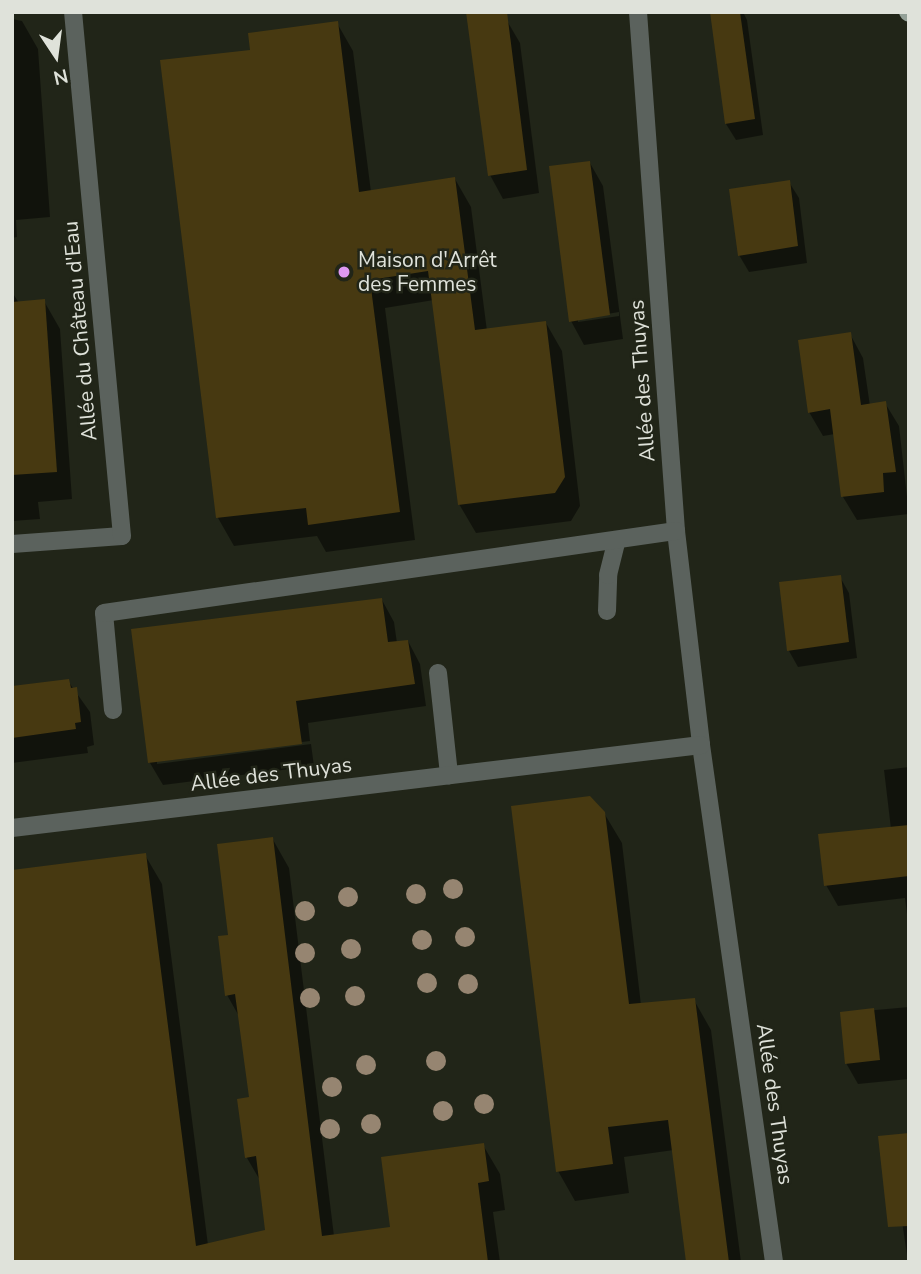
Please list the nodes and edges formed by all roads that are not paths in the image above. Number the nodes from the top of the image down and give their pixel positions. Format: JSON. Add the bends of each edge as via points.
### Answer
{"nodes":[{"id":1,"x":73,"y":12,"type":"edge"},
{"id":2,"x":638,"y":12,"type":"edge"},
{"id":3,"x":676,"y":531,"type":"junction"},
{"id":4,"x":617,"y":540,"type":"junction"},
{"id":5,"x":12,"y":544,"type":"edge"},
{"id":6,"x":607,"y":611,"type":"dead end"},
{"id":7,"x":438,"y":673,"type":"dead end"},
{"id":8,"x":113,"y":710,"type":"dead end"},
{"id":9,"x":701,"y":745,"type":"junction"},
{"id":10,"x":449,"y":775,"type":"junction"},
{"id":11,"x":12,"y":828,"type":"edge"},
{"id":12,"x":774,"y":1262,"type":"edge"}],
"edges":[{"from":1,"to":5,"type":"lane","name":"Allée du Château d'Eau","via":[[122,536]]},
{"from":2,"to":3,"type":"lane","name":"Allée des Thuyas"},
{"from":3,"to":4,"type":"lane"},
{"from":3,"to":9,"type":"lane","name":"Allée des Thuyas"},
{"from":4,"to":6,"type":"lane","via":[[608,575]]},
{"from":4,"to":8,"type":"lane","via":[[104,613]]},
{"from":7,"to":10,"type":"lane"},
{"from":9,"to":10,"type":"lane","name":"Allée des Thuyas"},
{"from":9,"to":12,"type":"lane","name":"Allée des Thuyas"},
{"from":10,"to":11,"type":"lane","name":"Allée des Thuyas"}]}
